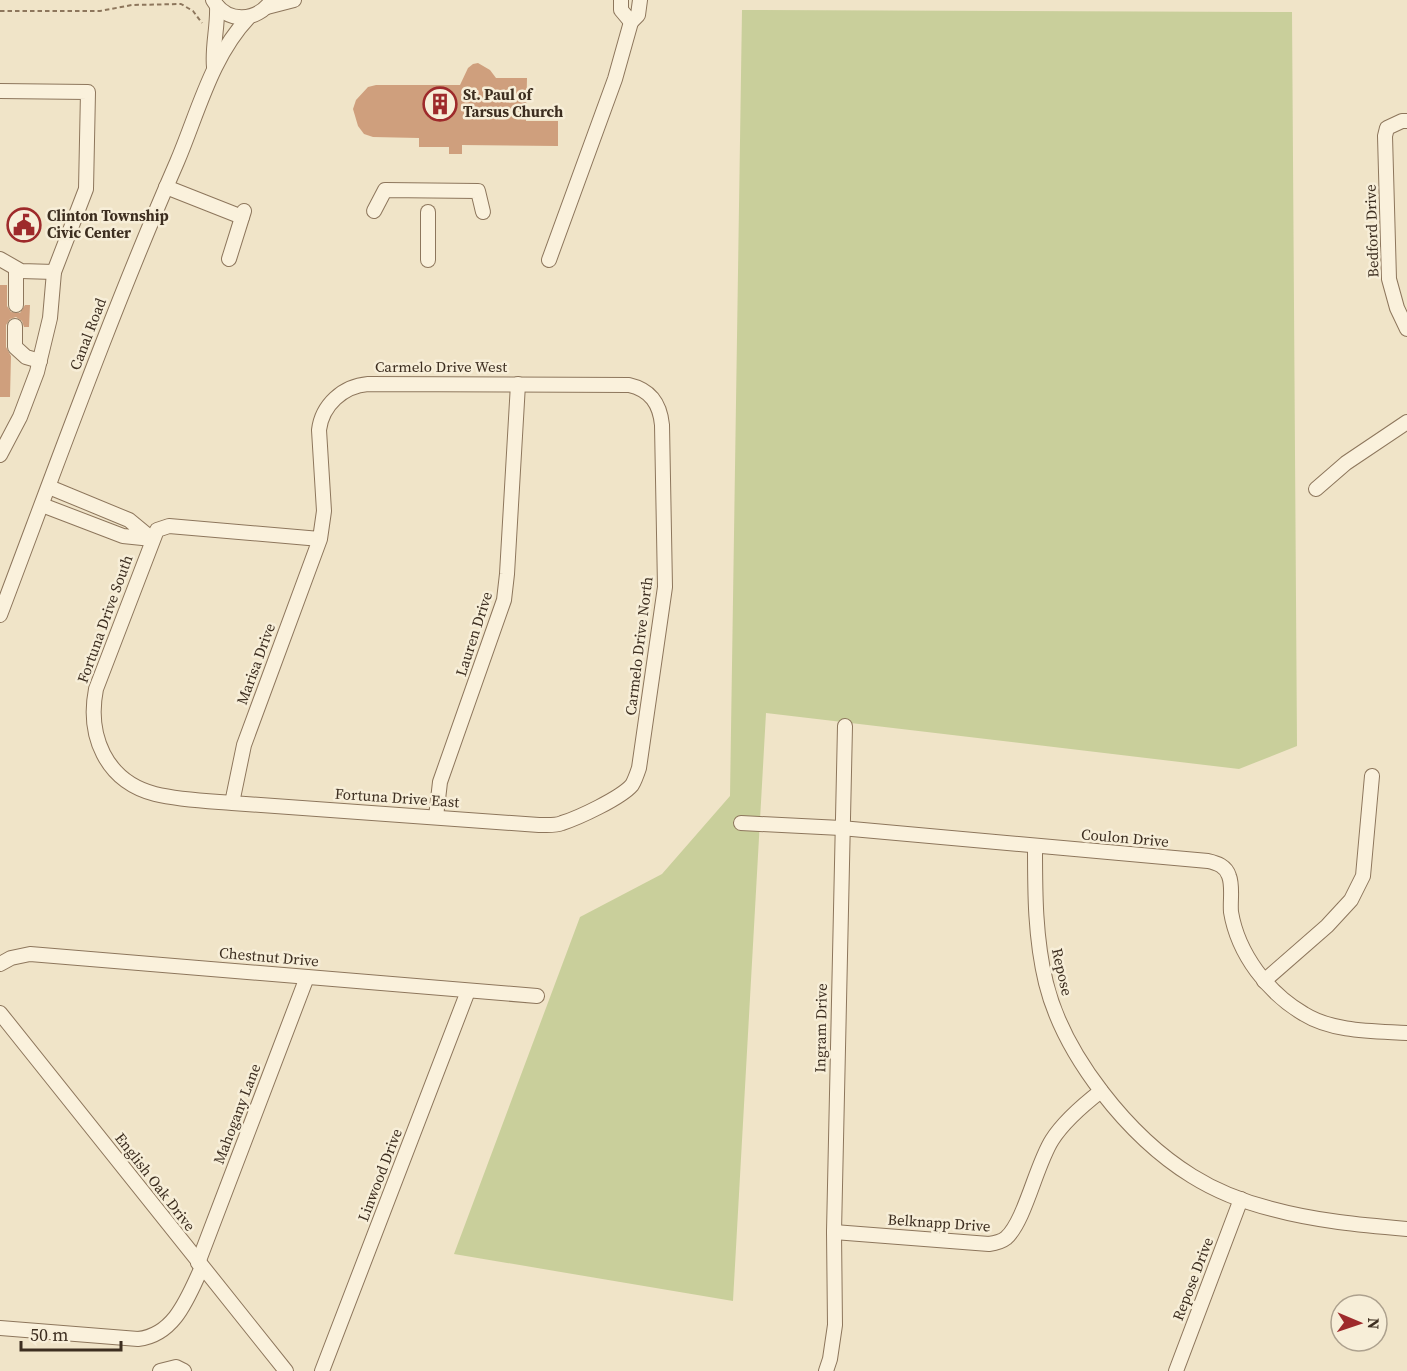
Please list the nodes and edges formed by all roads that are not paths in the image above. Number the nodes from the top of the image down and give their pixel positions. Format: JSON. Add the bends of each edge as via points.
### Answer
{"nodes":[{"id":1,"x":294,"y":0,"type":"edge"},
{"id":2,"x":621,"y":0,"type":"edge"},
{"id":3,"x":640,"y":0,"type":"edge"},
{"id":4,"x":215,"y":3,"type":"edge"},
{"id":5,"x":269,"y":4,"type":"edge"},
{"id":6,"x":249,"y":17,"type":"junction"},
{"id":7,"x":631,"y":22,"type":"junction"},
{"id":8,"x":214,"y":67,"type":"junction"},
{"id":9,"x":0,"y":91,"type":"edge"},
{"id":10,"x":1407,"y":121,"type":"edge"},
{"id":11,"x":166,"y":187,"type":"junction"},
{"id":12,"x":374,"y":211,"type":"dead end"},
{"id":13,"x":428,"y":212,"type":"dead end"},
{"id":14,"x":483,"y":212,"type":"dead end"},
{"id":15,"x":230,"y":259,"type":"dead end"},
{"id":16,"x":0,"y":260,"type":"edge"},
{"id":17,"x":428,"y":260,"type":"dead end"},
{"id":18,"x":549,"y":260,"type":"dead end"},
{"id":19,"x":16,"y":269,"type":"junction"},
{"id":20,"x":54,"y":272,"type":"junction"},
{"id":21,"x":16,"y":305,"type":"dead end"},
{"id":22,"x":15,"y":326,"type":"dead end"},
{"id":23,"x":1407,"y":329,"type":"edge"},
{"id":24,"x":40,"y":361,"type":"junction"},
{"id":25,"x":518,"y":384,"type":"junction"},
{"id":26,"x":655,"y":401,"type":"joint"},
{"id":27,"x":1407,"y":422,"type":"edge"},
{"id":28,"x":0,"y":455,"type":"edge"},
{"id":29,"x":49,"y":487,"type":"junction"},
{"id":30,"x":1316,"y":489,"type":"dead end"},
{"id":31,"x":42,"y":505,"type":"junction"},
{"id":32,"x":152,"y":539,"type":"junction"},
{"id":33,"x":320,"y":539,"type":"junction"},
{"id":34,"x":5,"y":589,"type":"edge"},
{"id":35,"x":1,"y":610,"type":"edge"},
{"id":36,"x":845,"y":726,"type":"dead end"},
{"id":37,"x":1372,"y":776,"type":"dead end"},
{"id":38,"x":187,"y":799,"type":"joint"},
{"id":39,"x":232,"y":803,"type":"junction"},
{"id":40,"x":601,"y":806,"type":"joint"},
{"id":41,"x":436,"y":817,"type":"junction"},
{"id":42,"x":741,"y":823,"type":"dead end"},
{"id":43,"x":842,"y":828,"type":"junction"},
{"id":44,"x":1035,"y":847,"type":"junction"},
{"id":45,"x":0,"y":964,"type":"edge"},
{"id":46,"x":307,"y":977,"type":"junction"},
{"id":47,"x":1264,"y":981,"type":"junction"},
{"id":48,"x":468,"y":991,"type":"junction"},
{"id":49,"x":537,"y":996,"type":"dead end"},
{"id":50,"x":0,"y":1013,"type":"edge"},
{"id":51,"x":1407,"y":1033,"type":"edge"},
{"id":52,"x":1101,"y":1091,"type":"junction"},
{"id":53,"x":1241,"y":1199,"type":"junction"},
{"id":54,"x":1407,"y":1228,"type":"edge"},
{"id":55,"x":834,"y":1232,"type":"junction"},
{"id":56,"x":200,"y":1265,"type":"junction"},
{"id":57,"x":0,"y":1328,"type":"edge"},
{"id":58,"x":164,"y":1369,"type":"edge"},
{"id":59,"x":184,"y":1371,"type":"edge"},
{"id":60,"x":286,"y":1371,"type":"edge"},
{"id":61,"x":322,"y":1371,"type":"edge"},
{"id":62,"x":826,"y":1371,"type":"edge"},
{"id":63,"x":1176,"y":1371,"type":"edge"}],
"edges":[{"from":1,"to":5,"type":"street"},
{"from":2,"to":7,"type":"street","via":[[621,9]]},
{"from":3,"to":7,"type":"street","via":[[638,15]]},
{"from":4,"to":6,"type":"street","via":[[226,14]]},
{"from":4,"to":8,"type":"street","name":"Canal Road","via":[[218,20],[212,50]]},
{"from":5,"to":6,"type":"street"},
{"from":6,"to":8,"type":"street","name":"Canal Road"},
{"from":7,"to":18,"type":"street","via":[[615,79]]},
{"from":8,"to":11,"type":"street","name":"Canal Road"},
{"from":9,"to":20,"type":"street","via":[[88,92],[86,189]]},
{"from":10,"to":23,"type":"street","name":"Bedford Drive","via":[[1387,128],[1389,279]]},
{"from":11,"to":15,"type":"street","via":[[243,214]]},
{"from":11,"to":29,"type":"street","name":"Canal Road","via":[[128,276]]},
{"from":12,"to":14,"type":"street","via":[[385,190],[478,191]]},
{"from":13,"to":17,"type":"street"},
{"from":16,"to":19,"type":"street"},
{"from":19,"to":20,"type":"street"},
{"from":19,"to":21,"type":"street"},
{"from":20,"to":24,"type":"street","via":[[50,318]]},
{"from":22,"to":24,"type":"street","via":[[15,346],[26,357]]},
{"from":24,"to":28,"type":"street","via":[[20,417]]},
{"from":25,"to":26,"type":"street","name":"Carmelo Drive West","via":[[629,385],[643,390]]},
{"from":25,"to":33,"type":"street","name":"Carmelo Drive West","via":[[368,384],[340,395],[327,407],[320,423],[324,511]]},
{"from":25,"to":41,"type":"street","name":"Lauren Drive","via":[[504,600],[440,782]]},
{"from":26,"to":40,"type":"street","name":"Carmelo Drive North","via":[[662,425],[665,577],[658,648],[639,768],[632,785]]},
{"from":27,"to":30,"type":"street","via":[[1346,463]]},
{"from":29,"to":31,"type":"street","name":"Canal Road"},
{"from":29,"to":32,"type":"street","via":[[129,520]]},
{"from":31,"to":32,"type":"street","via":[[123,536]]},
{"from":31,"to":34,"type":"street","name":"Canal Road"},
{"from":32,"to":33,"type":"street","via":[[157,530],[169,526]]},
{"from":32,"to":38,"type":"street","name":"Fortuna Drive South","via":[[96,689],[93,722],[100,749],[120,775],[141,789]]},
{"from":33,"to":39,"type":"street","name":"Marisa Drive","via":[[244,745]]},
{"from":34,"to":35,"type":"street","name":"Canal Road"},
{"from":36,"to":43,"type":"street","name":"Ingram Drive"},
{"from":37,"to":47,"type":"street","via":[[1363,876],[1352,900]]},
{"from":38,"to":39,"type":"street","name":"Fortuna Drive East"},
{"from":39,"to":41,"type":"street","name":"Fortuna Drive East"},
{"from":40,"to":41,"type":"street","name":"Fortuna Drive East","via":[[554,825]]},
{"from":42,"to":43,"type":"street","name":"Coulon Drive"},
{"from":43,"to":44,"type":"street","name":"Coulon Drive"},
{"from":43,"to":55,"type":"street","name":"Ingram Drive"},
{"from":44,"to":47,"type":"street","name":"Coulon Drive","via":[[1219,864],[1230,877],[1238,939]]},
{"from":44,"to":52,"type":"street","name":"Repose","via":[[1037,937],[1046,984],[1061,1026]]},
{"from":45,"to":46,"type":"street","name":"Chestnut Drive","via":[[30,954]]},
{"from":46,"to":48,"type":"street","name":"Chestnut Drive"},
{"from":46,"to":56,"type":"street","name":"Mahogany Lane"},
{"from":47,"to":51,"type":"street","name":"Coulon Drive","via":[[1286,1002],[1319,1021]]},
{"from":48,"to":49,"type":"street","name":"Chestnut Drive"},
{"from":48,"to":61,"type":"street","name":"Linwood Drive"},
{"from":50,"to":56,"type":"street","name":"English Oak Drive"},
{"from":52,"to":53,"type":"street","name":"Repose","via":[[1137,1132],[1170,1161]]},
{"from":52,"to":55,"type":"street","name":"Belknapp Drive","via":[[1051,1141],[1019,1219],[1004,1240],[989,1244]]},
{"from":53,"to":54,"type":"street","name":"Repose","via":[[1314,1219]]},
{"from":53,"to":63,"type":"street","name":"Repose Drive"},
{"from":55,"to":62,"type":"street","name":"Ingram Drive","via":[[834,1332]]},
{"from":56,"to":57,"type":"street","name":"Mahogany Lane","via":[[172,1323],[147,1338]]},
{"from":56,"to":60,"type":"street","name":"English Oak Drive"},
{"from":58,"to":59,"type":"street","via":[[176,1367]]}]}
